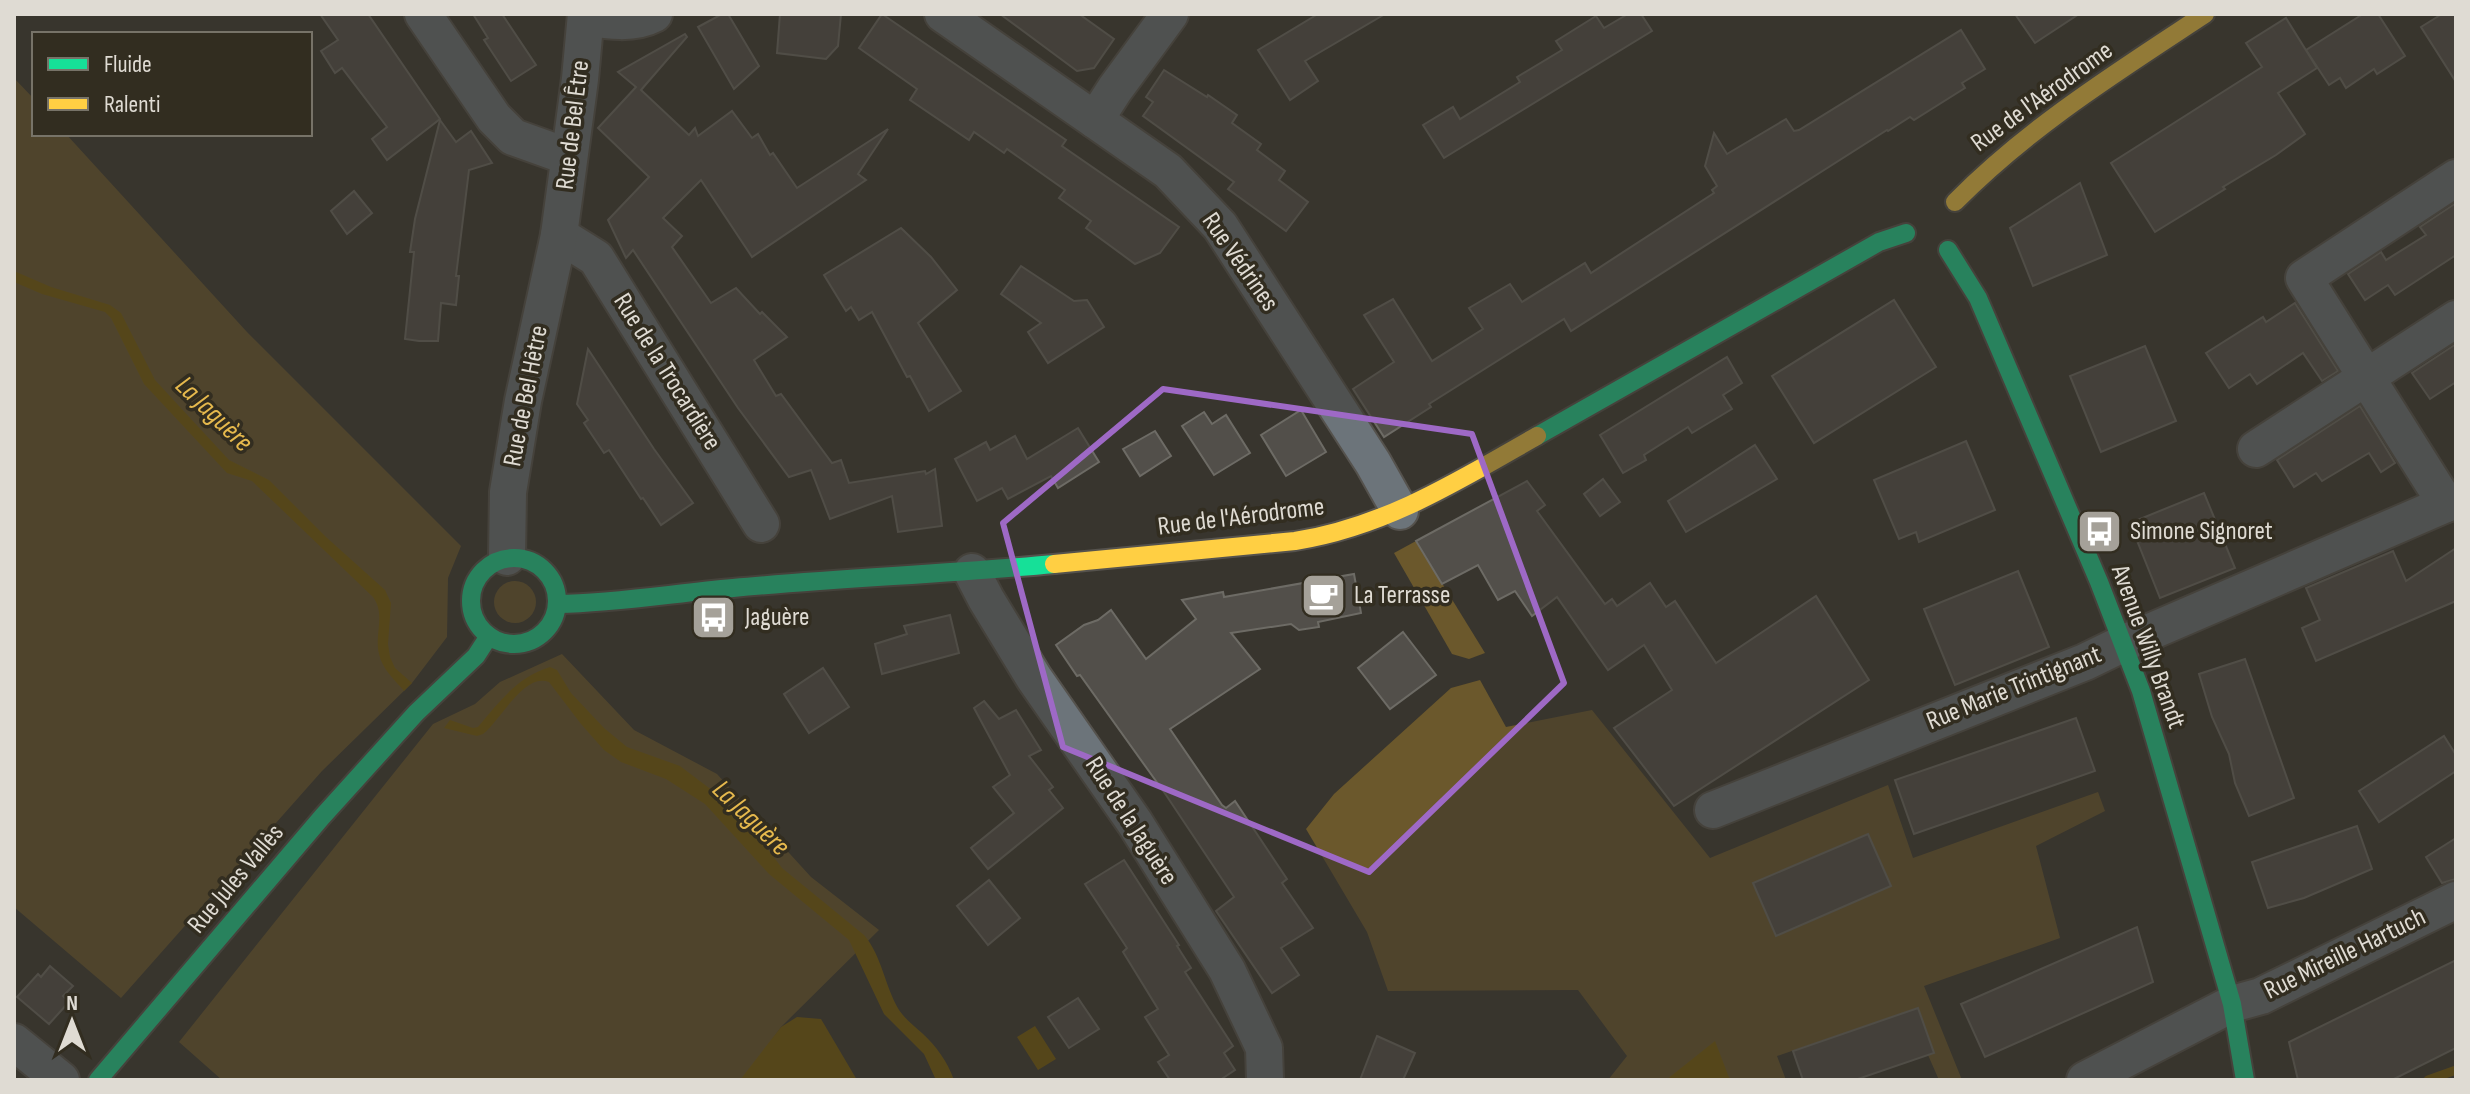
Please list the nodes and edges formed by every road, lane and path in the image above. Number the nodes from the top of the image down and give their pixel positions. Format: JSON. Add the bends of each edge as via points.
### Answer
{"nodes":[{"id":1,"x":423,"y":14,"type":"edge"},
{"id":2,"x":654,"y":14,"type":"edge"},
{"id":3,"x":943,"y":14,"type":"edge"},
{"id":4,"x":1170,"y":14,"type":"edge"},
{"id":5,"x":2205,"y":14,"type":"edge"},
{"id":6,"x":586,"y":16,"type":"edge"},
{"id":7,"x":1095,"y":120,"type":"junction"},
{"id":8,"x":569,"y":157,"type":"junction"},
{"id":9,"x":2456,"y":178,"type":"edge"},
{"id":10,"x":1934,"y":194,"type":"dead end"},
{"id":11,"x":1907,"y":211,"type":"dead end"},
{"id":12,"x":1940,"y":234,"type":"junction"},
{"id":13,"x":559,"y":235,"type":"junction"},
{"id":14,"x":2456,"y":319,"type":"edge"},
{"id":15,"x":2366,"y":376,"type":"junction"},
{"id":16,"x":2256,"y":449,"type":"dead end"},
{"id":17,"x":2451,"y":507,"type":"edge"},
{"id":18,"x":1400,"y":511,"type":"junction"},
{"id":19,"x":761,"y":524,"type":"dead end"},
{"id":20,"x":507,"y":557,"type":"junction"},
{"id":21,"x":972,"y":572,"type":"junction"},
{"id":22,"x":558,"y":604,"type":"junction"},
{"id":23,"x":489,"y":636,"type":"junction"},
{"id":24,"x":2122,"y":644,"type":"junction"},
{"id":25,"x":1713,"y":810,"type":"dead end"},
{"id":26,"x":2456,"y":900,"type":"edge"},
{"id":27,"x":2232,"y":1004,"type":"junction"},
{"id":28,"x":14,"y":1042,"type":"edge"},
{"id":29,"x":61,"y":1080,"type":"edge"},
{"id":30,"x":98,"y":1080,"type":"edge"},
{"id":31,"x":1265,"y":1080,"type":"edge"},
{"id":32,"x":2085,"y":1080,"type":"edge"},
{"id":33,"x":2245,"y":1080,"type":"edge"}],
"edges":[{"from":1,"to":8,"type":"street","via":[[494,118],[513,137]]},
{"from":2,"to":6,"type":"street","via":[[612,22]]},
{"from":3,"to":7,"type":"street","name":"Rue Védrines"},
{"from":4,"to":7,"type":"street"},
{"from":5,"to":12,"type":"street","name":"Rue de l'Aérodrome","via":[[1998,158]]},
{"from":6,"to":8,"type":"street","name":"Rue de Bel Être"},
{"from":7,"to":18,"type":"street","name":"Rue Védrines","via":[[1168,171],[1220,226]]},
{"from":8,"to":13,"type":"street","name":"Rue de Bel Être"},
{"from":9,"to":15,"type":"street","via":[[2304,278]]},
{"from":10,"to":12,"type":"street","via":[[1945,196]]},
{"from":11,"to":12,"type":"street","via":[[1905,222]]},
{"from":12,"to":18,"type":"street","name":"Rue de l'Aérodrome","via":[[1879,242]]},
{"from":12,"to":24,"type":"street","name":"Avenue Willy Brandt","via":[[1978,298]]},
{"from":13,"to":19,"type":"street","name":"Rue de la Trocardière","via":[[596,258]]},
{"from":13,"to":20,"type":"street","name":"Rue de Bel Hêtre","via":[[508,492]]},
{"from":14,"to":15,"type":"street"},
{"from":15,"to":16,"type":"street"},
{"from":15,"to":17,"type":"street"},
{"from":17,"to":24,"type":"street","name":"Rue Marie Trintignant"},
{"from":18,"to":21,"type":"street","name":"Rue de l'Aérodrome","via":[[1309,539]]},
{"from":20,"to":22,"type":"street","via":[[544,568]]},
{"from":20,"to":23,"type":"street","via":[[481,571],[473,584],[472,613]]},
{"from":21,"to":22,"type":"street","name":"Rue de l'Aérodrome"},
{"from":21,"to":31,"type":"street","name":"Rue de la Jaguère","via":[[1034,678],[1135,823],[1227,970],[1264,1048]]},
{"from":22,"to":23,"type":"street","via":[[548,628],[527,643]]},
{"from":23,"to":30,"type":"street","name":"Rue Jules Vallès","via":[[476,656],[322,817]]},
{"from":24,"to":25,"type":"street","name":"Rue Marie Trintignant"},
{"from":24,"to":27,"type":"street","name":"Avenue Willy Brandt","via":[[2141,691]]},
{"from":26,"to":27,"type":"street","name":"Rue Mireille Hartuch","via":[[2261,996]]},
{"from":27,"to":32,"type":"street","name":"Rue Mireille Hartuch"},
{"from":27,"to":33,"type":"street","name":"Avenue Willy Brandt"},
{"from":28,"to":29,"type":"street"}]}
